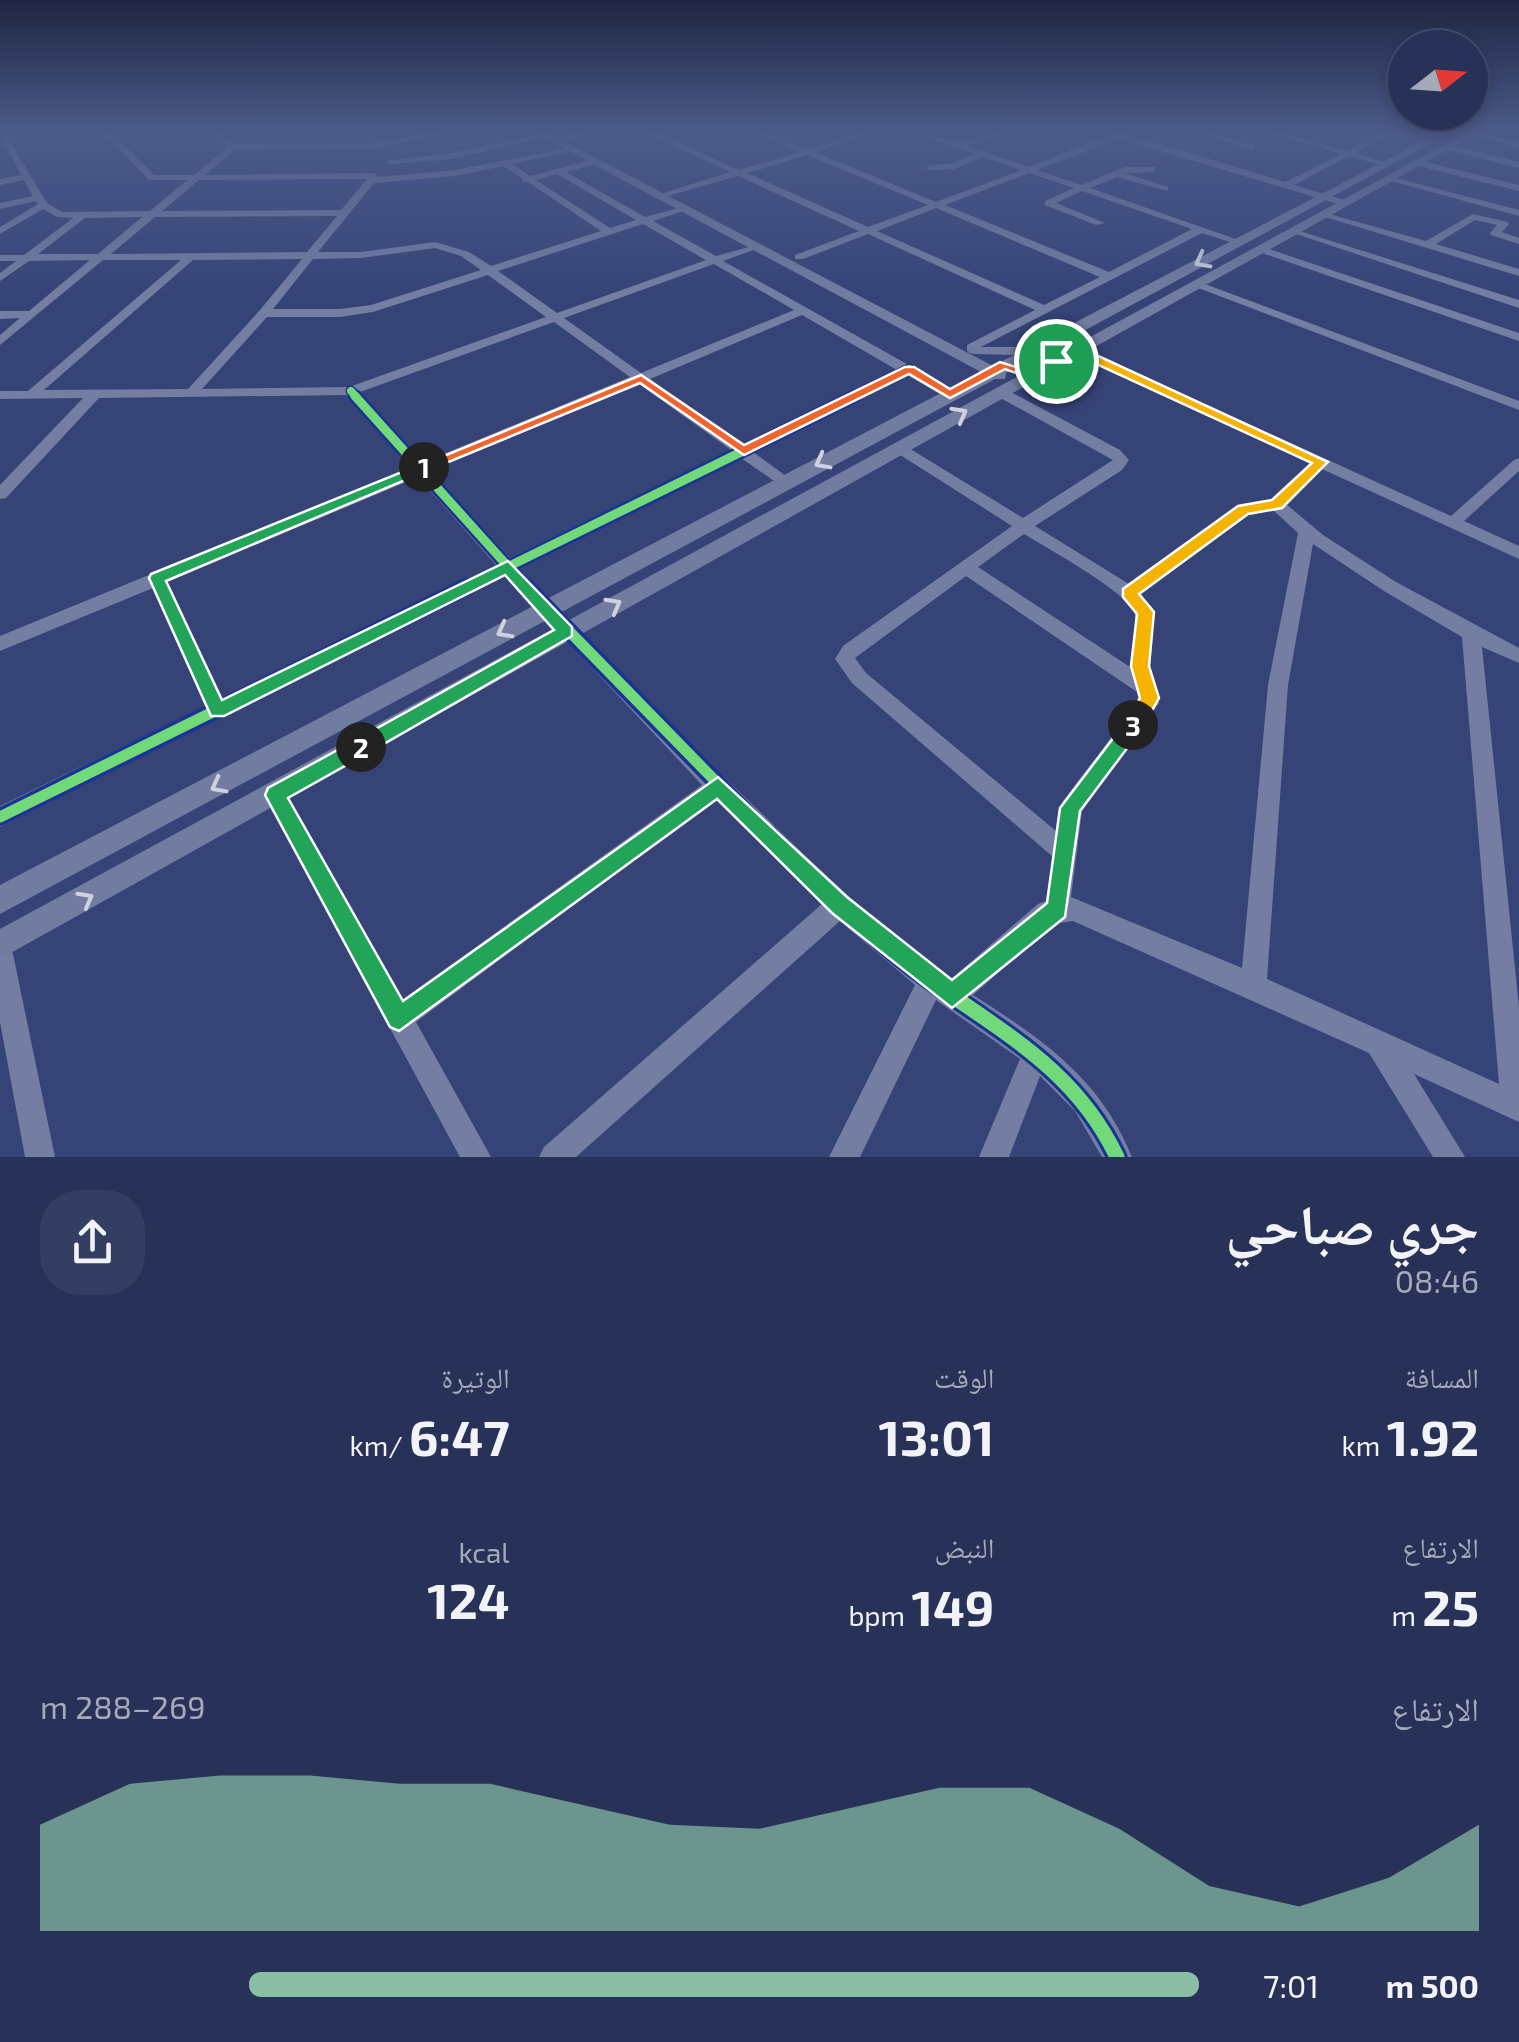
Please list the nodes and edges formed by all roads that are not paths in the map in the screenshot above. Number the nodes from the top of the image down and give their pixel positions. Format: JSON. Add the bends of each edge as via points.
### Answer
{"nodes":[{"id":1,"x":33,"y":188,"type":"edge"},
{"id":2,"x":181,"y":188,"type":"edge"},
{"id":3,"x":365,"y":188,"type":"edge"},
{"id":4,"x":538,"y":188,"type":"edge"},
{"id":5,"x":586,"y":188,"type":"edge"},
{"id":6,"x":655,"y":188,"type":"edge"},
{"id":7,"x":687,"y":188,"type":"edge"},
{"id":8,"x":771,"y":188,"type":"edge"},
{"id":9,"x":895,"y":188,"type":"edge"},
{"id":10,"x":983,"y":188,"type":"edge"},
{"id":11,"x":1081,"y":188,"type":"joint"},
{"id":12,"x":1159,"y":188,"type":"edge"},
{"id":13,"x":1289,"y":188,"type":"edge"},
{"id":14,"x":1357,"y":188,"type":"edge"},
{"id":15,"x":1366,"y":188,"type":"edge"},
{"id":16,"x":1442,"y":188,"type":"edge"},
{"id":17,"x":1165,"y":190,"type":"dead end"},
{"id":18,"x":667,"y":194,"type":"junction"},
{"id":19,"x":41,"y":201,"type":"junction"},
{"id":20,"x":936,"y":205,"type":"junction"},
{"id":21,"x":0,"y":206,"type":"edge"},
{"id":22,"x":1324,"y":206,"type":"junction"},
{"id":23,"x":683,"y":208,"type":"junction"},
{"id":24,"x":345,"y":213,"type":"junction"},
{"id":25,"x":1519,"y":213,"type":"edge"},
{"id":26,"x":148,"y":216,"type":"junction"},
{"id":27,"x":81,"y":217,"type":"junction"},
{"id":28,"x":644,"y":221,"type":"junction"},
{"id":29,"x":1100,"y":223,"type":"dead end"},
{"id":30,"x":1504,"y":224,"type":"junction"},
{"id":31,"x":1201,"y":229,"type":"junction"},
{"id":32,"x":1294,"y":230,"type":"junction"},
{"id":33,"x":0,"y":231,"type":"edge"},
{"id":34,"x":867,"y":231,"type":"junction"},
{"id":35,"x":609,"y":232,"type":"junction"},
{"id":36,"x":1519,"y":241,"type":"edge"},
{"id":37,"x":1238,"y":242,"type":"junction"},
{"id":38,"x":1427,"y":245,"type":"junction"},
{"id":39,"x":752,"y":247,"type":"junction"},
{"id":40,"x":1260,"y":249,"type":"junction"},
{"id":41,"x":310,"y":256,"type":"junction"},
{"id":42,"x":26,"y":257,"type":"junction"},
{"id":43,"x":798,"y":257,"type":"junction"},
{"id":44,"x":0,"y":258,"type":"edge"},
{"id":45,"x":99,"y":258,"type":"junction"},
{"id":46,"x":189,"y":258,"type":"junction"},
{"id":47,"x":714,"y":260,"type":"junction"},
{"id":48,"x":490,"y":271,"type":"junction"},
{"id":49,"x":1519,"y":274,"type":"edge"},
{"id":50,"x":1108,"y":276,"type":"junction"},
{"id":51,"x":0,"y":278,"type":"edge"},
{"id":52,"x":1197,"y":284,"type":"junction"},
{"id":53,"x":857,"y":288,"type":"junction"},
{"id":54,"x":842,"y":294,"type":"junction"},
{"id":55,"x":1519,"y":304,"type":"edge"},
{"id":56,"x":804,"y":310,"type":"junction"},
{"id":57,"x":1045,"y":310,"type":"junction"},
{"id":58,"x":0,"y":314,"type":"edge"},
{"id":59,"x":33,"y":314,"type":"junction"},
{"id":60,"x":264,"y":314,"type":"junction"},
{"id":61,"x":554,"y":317,"type":"junction"},
{"id":62,"x":1519,"y":337,"type":"edge"},
{"id":63,"x":0,"y":341,"type":"edge"},
{"id":64,"x":1032,"y":350,"type":"junction"},
{"id":65,"x":1077,"y":351,"type":"junction"},
{"id":66,"x":970,"y":352,"type":"junction"},
{"id":67,"x":998,"y":368,"type":"junction"},
{"id":68,"x":909,"y":369,"type":"junction"},
{"id":69,"x":641,"y":378,"type":"junction"},
{"id":70,"x":974,"y":382,"type":"junction"},
{"id":71,"x":1014,"y":384,"type":"junction"},
{"id":72,"x":351,"y":391,"type":"junction"},
{"id":73,"x":192,"y":392,"type":"junction"},
{"id":74,"x":96,"y":394,"type":"junction"},
{"id":75,"x":950,"y":394,"type":"junction"},
{"id":76,"x":0,"y":395,"type":"edge"},
{"id":77,"x":32,"y":395,"type":"junction"},
{"id":78,"x":1519,"y":406,"type":"edge"},
{"id":79,"x":899,"y":448,"type":"junction"},
{"id":80,"x":744,"y":451,"type":"junction"},
{"id":81,"x":1322,"y":462,"type":"junction"},
{"id":82,"x":1519,"y":463,"type":"edge"},
{"id":83,"x":418,"y":469,"type":"junction"},
{"id":84,"x":785,"y":482,"type":"junction"},
{"id":85,"x":0,"y":494,"type":"edge"},
{"id":86,"x":1277,"y":504,"type":"junction"},
{"id":87,"x":1454,"y":522,"type":"junction"},
{"id":88,"x":1023,"y":526,"type":"junction"},
{"id":89,"x":1306,"y":534,"type":"junction"},
{"id":90,"x":1519,"y":553,"type":"edge"},
{"id":91,"x":508,"y":567,"type":"junction"},
{"id":92,"x":966,"y":567,"type":"junction"},
{"id":93,"x":157,"y":578,"type":"junction"},
{"id":94,"x":1129,"y":593,"type":"junction"},
{"id":95,"x":545,"y":609,"type":"junction"},
{"id":96,"x":566,"y":631,"type":"junction"},
{"id":97,"x":1471,"y":632,"type":"junction"},
{"id":98,"x":0,"y":644,"type":"edge"},
{"id":99,"x":1519,"y":656,"type":"edge"},
{"id":100,"x":1146,"y":688,"type":"junction"},
{"id":101,"x":218,"y":710,"type":"junction"},
{"id":102,"x":718,"y":786,"type":"junction"},
{"id":103,"x":276,"y":795,"type":"junction"},
{"id":104,"x":0,"y":817,"type":"edge"},
{"id":105,"x":1064,"y":851,"type":"junction"},
{"id":106,"x":0,"y":900,"type":"edge"},
{"id":107,"x":840,"y":905,"type":"junction"},
{"id":108,"x":1057,"y":909,"type":"junction"},
{"id":109,"x":1508,"y":920,"type":"edge"},
{"id":110,"x":0,"y":945,"type":"edge"},
{"id":111,"x":0,"y":954,"type":"edge"},
{"id":112,"x":1252,"y":986,"type":"junction"},
{"id":113,"x":942,"y":988,"type":"junction"},
{"id":114,"x":399,"y":1018,"type":"junction"},
{"id":115,"x":1380,"y":1046,"type":"junction"},
{"id":116,"x":1036,"y":1052,"type":"junction"},
{"id":117,"x":1517,"y":1107,"type":"edge"},
{"id":118,"x":40,"y":1157,"type":"edge"},
{"id":119,"x":476,"y":1157,"type":"edge"},
{"id":120,"x":554,"y":1157,"type":"edge"},
{"id":121,"x":844,"y":1157,"type":"edge"},
{"id":122,"x":994,"y":1157,"type":"edge"},
{"id":123,"x":1117,"y":1157,"type":"edge"},
{"id":124,"x":1450,"y":1157,"type":"edge"}],
"edges":[{"from":1,"to":19,"type":"street"},
{"from":2,"to":26,"type":"street"},
{"from":3,"to":24,"type":"street"},
{"from":4,"to":35,"type":"street"},
{"from":5,"to":28,"type":"street"},
{"from":6,"to":18,"type":"main road"},
{"from":7,"to":18,"type":"street"},
{"from":8,"to":34,"type":"street"},
{"from":9,"to":20,"type":"street"},
{"from":10,"to":20,"type":"street"},
{"from":11,"to":29,"type":"street","via":[[1048,203]]},
{"from":11,"to":31,"type":"street"},
{"from":12,"to":17,"type":"street"},
{"from":13,"to":22,"type":"street"},
{"from":14,"to":22,"type":"main road"},
{"from":15,"to":22,"type":"main road","via":[[1345,203]]},
{"from":16,"to":25,"type":"street"},
{"from":18,"to":23,"type":"main road"},
{"from":18,"to":43,"type":"main road"},
{"from":19,"to":21,"type":"street"},
{"from":19,"to":27,"type":"street","via":[[57,214]]},
{"from":19,"to":33,"type":"street"},
{"from":20,"to":34,"type":"street"},
{"from":20,"to":50,"type":"street"},
{"from":22,"to":32,"type":"main road"},
{"from":22,"to":37,"type":"main road"},
{"from":22,"to":38,"type":"street"},
{"from":23,"to":28,"type":"street"},
{"from":23,"to":39,"type":"main road"},
{"from":24,"to":26,"type":"street"},
{"from":24,"to":41,"type":"street"},
{"from":25,"to":30,"type":"street"},
{"from":26,"to":27,"type":"street"},
{"from":26,"to":45,"type":"street"},
{"from":27,"to":42,"type":"street"},
{"from":28,"to":35,"type":"street"},
{"from":28,"to":47,"type":"street"},
{"from":30,"to":36,"type":"street","via":[[1495,233]]},
{"from":30,"to":38,"type":"street","via":[[1472,217]]},
{"from":31,"to":37,"type":"street"},
{"from":31,"to":50,"type":"street"},
{"from":32,"to":40,"type":"main road"},
{"from":32,"to":55,"type":"street"},
{"from":34,"to":43,"type":"street"},
{"from":34,"to":57,"type":"street"},
{"from":35,"to":48,"type":"street"},
{"from":37,"to":64,"type":"main road","one_way":true},
{"from":38,"to":49,"type":"street"},
{"from":39,"to":47,"type":"street"},
{"from":39,"to":54,"type":"main road"},
{"from":40,"to":52,"type":"main road"},
{"from":40,"to":62,"type":"street"},
{"from":41,"to":46,"type":"street"},
{"from":41,"to":48,"type":"street","via":[[435,245]]},
{"from":41,"to":60,"type":"street"},
{"from":42,"to":44,"type":"street"},
{"from":42,"to":45,"type":"street"},
{"from":42,"to":51,"type":"street"},
{"from":43,"to":53,"type":"main road"},
{"from":45,"to":46,"type":"street"},
{"from":45,"to":59,"type":"street"},
{"from":46,"to":77,"type":"street"},
{"from":47,"to":56,"type":"street"},
{"from":47,"to":61,"type":"street"},
{"from":48,"to":60,"type":"street","via":[[358,311]]},
{"from":48,"to":61,"type":"street"},
{"from":50,"to":57,"type":"street"},
{"from":52,"to":65,"type":"main road"},
{"from":52,"to":78,"type":"street"},
{"from":53,"to":54,"type":"main road"},
{"from":53,"to":66,"type":"main road"},
{"from":54,"to":66,"type":"main road"},
{"from":56,"to":68,"type":"street"},
{"from":56,"to":69,"type":"street"},
{"from":57,"to":66,"type":"street"},
{"from":58,"to":59,"type":"street"},
{"from":59,"to":63,"type":"street"},
{"from":60,"to":73,"type":"street"},
{"from":61,"to":69,"type":"street"},
{"from":61,"to":72,"type":"street"},
{"from":64,"to":66,"type":"main road"},
{"from":64,"to":67,"type":"main road"},
{"from":65,"to":71,"type":"main road"},
{"from":65,"to":81,"type":"street"},
{"from":66,"to":67,"type":"main road"},
{"from":66,"to":70,"type":"main road"},
{"from":67,"to":70,"type":"main road"},
{"from":67,"to":71,"type":"main road"},
{"from":68,"to":75,"type":"street"},
{"from":68,"to":80,"type":"street"},
{"from":69,"to":80,"type":"street"},
{"from":69,"to":83,"type":"street"},
{"from":70,"to":75,"type":"main road"},
{"from":79,"to":71,"type":"main road","one_way":true},
{"from":71,"to":88,"type":"street","via":[[1121,460]]},
{"from":72,"to":73,"type":"street"},
{"from":72,"to":83,"type":"street"},
{"from":73,"to":74,"type":"street"},
{"from":74,"to":77,"type":"street"},
{"from":74,"to":85,"type":"street"},
{"from":75,"to":84,"type":"main road","one_way":true},
{"from":76,"to":77,"type":"street"},
{"from":79,"to":88,"type":"street"},
{"from":96,"to":79,"type":"main road","one_way":true},
{"from":80,"to":84,"type":"street"},
{"from":80,"to":91,"type":"street"},
{"from":81,"to":86,"type":"street"},
{"from":81,"to":87,"type":"street"},
{"from":82,"to":87,"type":"street"},
{"from":83,"to":91,"type":"street"},
{"from":83,"to":93,"type":"street"},
{"from":84,"to":95,"type":"main road"},
{"from":86,"to":89,"type":"street"},
{"from":86,"to":94,"type":"street","via":[[1244,510]]},
{"from":87,"to":90,"type":"street"},
{"from":88,"to":92,"type":"street"},
{"from":88,"to":94,"type":"street"},
{"from":89,"to":97,"type":"street"},
{"from":89,"to":112,"type":"street","via":[[1278,684]]},
{"from":91,"to":95,"type":"street"},
{"from":91,"to":101,"type":"street"},
{"from":92,"to":100,"type":"street"},
{"from":92,"to":105,"type":"street","via":[[846,659],[859,678]]},
{"from":93,"to":98,"type":"street"},
{"from":93,"to":101,"type":"street"},
{"from":94,"to":100,"type":"street","via":[[1146,612],[1140,666]]},
{"from":95,"to":96,"type":"street"},
{"from":95,"to":106,"type":"main road","one_way":true},
{"from":96,"to":102,"type":"street"},
{"from":96,"to":103,"type":"main road"},
{"from":97,"to":99,"type":"street"},
{"from":97,"to":109,"type":"street"},
{"from":100,"to":105,"type":"street","via":[[1147,708],[1070,808]]},
{"from":101,"to":104,"type":"street"},
{"from":102,"to":107,"type":"street"},
{"from":102,"to":114,"type":"street"},
{"from":110,"to":103,"type":"main road","one_way":true},
{"from":103,"to":114,"type":"street"},
{"from":105,"to":108,"type":"street"},
{"from":107,"to":113,"type":"street"},
{"from":107,"to":120,"type":"street"},
{"from":108,"to":112,"type":"street","via":[[1073,909]]},
{"from":108,"to":113,"type":"street"},
{"from":109,"to":117,"type":"street"},
{"from":111,"to":118,"type":"street"},
{"from":112,"to":115,"type":"street"},
{"from":113,"to":116,"type":"street"},
{"from":113,"to":121,"type":"street"},
{"from":114,"to":119,"type":"street"},
{"from":115,"to":117,"type":"street"},
{"from":115,"to":124,"type":"street"},
{"from":116,"to":122,"type":"street"},
{"from":116,"to":123,"type":"street","via":[[1087,1102]]}]}
